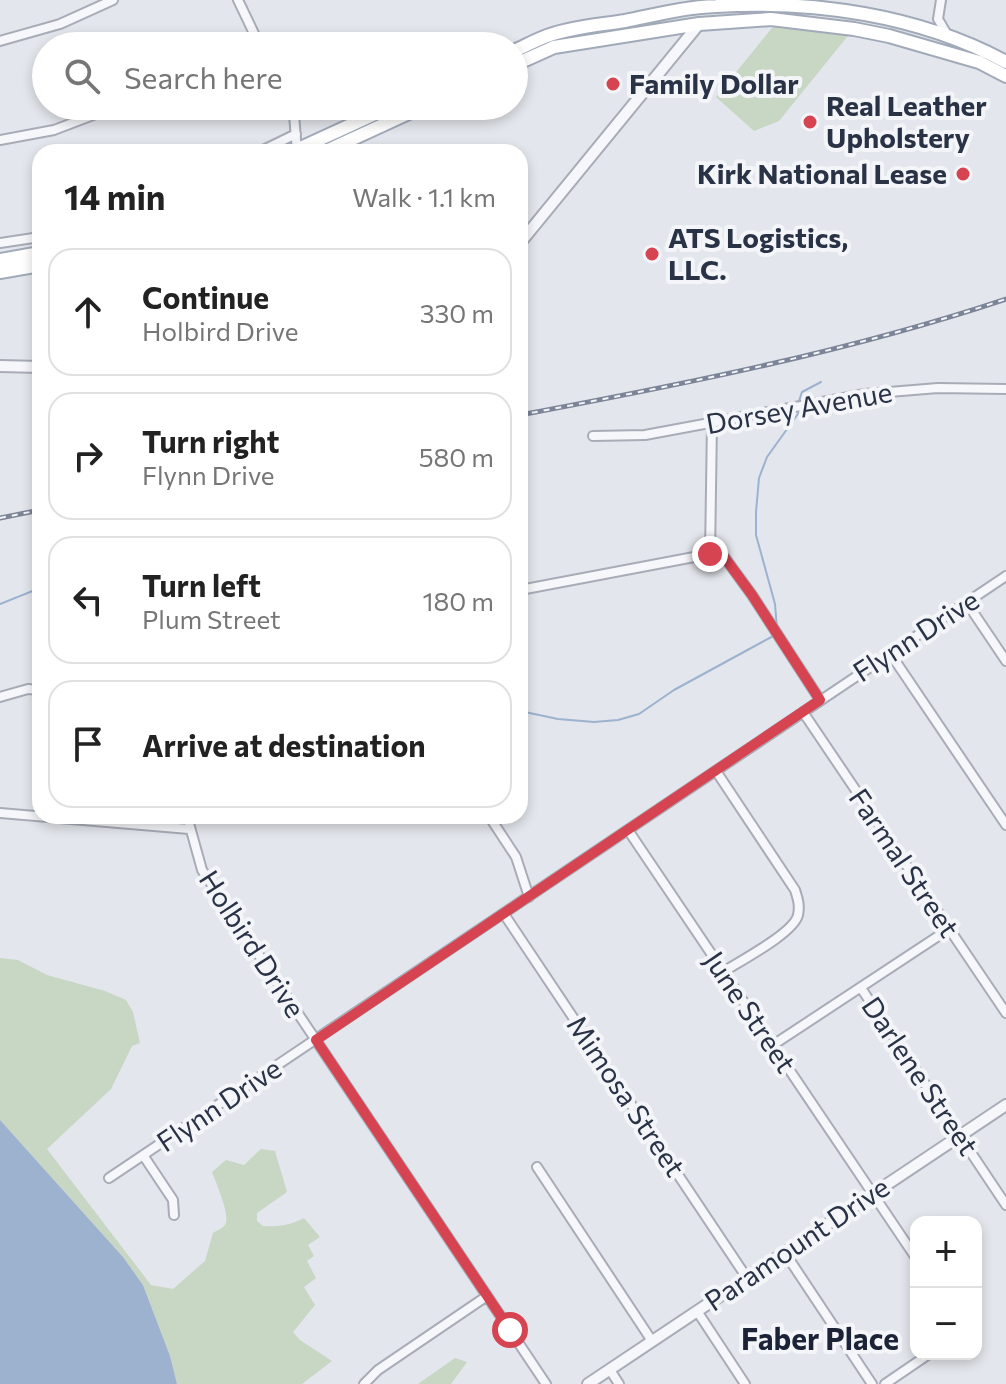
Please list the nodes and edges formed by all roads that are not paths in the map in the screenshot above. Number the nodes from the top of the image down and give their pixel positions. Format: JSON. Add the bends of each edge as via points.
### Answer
{"nodes":[{"id":1,"x":113,"y":0,"type":"edge"},
{"id":2,"x":238,"y":0,"type":"edge"},
{"id":3,"x":940,"y":4,"type":"edge"},
{"id":4,"x":699,"y":24,"type":"junction"},
{"id":5,"x":917,"y":27,"type":"junction"},
{"id":6,"x":253,"y":32,"type":"edge"},
{"id":7,"x":949,"y":37,"type":"junction"},
{"id":8,"x":0,"y":41,"type":"edge"},
{"id":9,"x":528,"y":44,"type":"edge"},
{"id":10,"x":528,"y":59,"type":"edge"},
{"id":11,"x":1006,"y":62,"type":"edge"},
{"id":12,"x":1006,"y":76,"type":"edge"},
{"id":13,"x":80,"y":120,"type":"edge"},
{"id":14,"x":295,"y":120,"type":"edge"},
{"id":15,"x":362,"y":120,"type":"edge"},
{"id":16,"x":394,"y":120,"type":"edge"},
{"id":17,"x":296,"y":134,"type":"junction"},
{"id":18,"x":0,"y":140,"type":"edge"},
{"id":19,"x":275,"y":144,"type":"edge"},
{"id":20,"x":295,"y":144,"type":"edge"},
{"id":21,"x":310,"y":144,"type":"edge"},
{"id":22,"x":341,"y":144,"type":"edge"},
{"id":23,"x":528,"y":233,"type":"edge"},
{"id":24,"x":32,"y":238,"type":"edge"},
{"id":25,"x":0,"y":243,"type":"edge"},
{"id":26,"x":32,"y":254,"type":"edge"},
{"id":27,"x":0,"y":260,"type":"edge"},
{"id":28,"x":32,"y":266,"type":"edge"},
{"id":29,"x":0,"y":272,"type":"edge"},
{"id":30,"x":0,"y":366,"type":"edge"},
{"id":31,"x":32,"y":367,"type":"edge"},
{"id":32,"x":1006,"y":389,"type":"edge"},
{"id":33,"x":712,"y":423,"type":"junction"},
{"id":34,"x":593,"y":436,"type":"dead end"},
{"id":35,"x":710,"y":554,"type":"junction"},
{"id":36,"x":1006,"y":576,"type":"edge"},
{"id":37,"x":528,"y":588,"type":"edge"},
{"id":38,"x":967,"y":603,"type":"junction"},
{"id":39,"x":890,"y":653,"type":"junction"},
{"id":40,"x":1006,"y":661,"type":"edge"},
{"id":41,"x":32,"y":689,"type":"edge"},
{"id":42,"x":0,"y":697,"type":"edge"},
{"id":43,"x":820,"y":700,"type":"junction"},
{"id":44,"x":803,"y":712,"type":"junction"},
{"id":45,"x":716,"y":771,"type":"junction"},
{"id":46,"x":0,"y":813,"type":"edge"},
{"id":47,"x":32,"y":816,"type":"edge"},
{"id":48,"x":130,"y":824,"type":"edge"},
{"id":49,"x":188,"y":824,"type":"edge"},
{"id":50,"x":494,"y":824,"type":"edge"},
{"id":51,"x":1006,"y":825,"type":"edge"},
{"id":52,"x":189,"y":829,"type":"junction"},
{"id":53,"x":628,"y":830,"type":"junction"},
{"id":54,"x":529,"y":897,"type":"junction"},
{"id":55,"x":504,"y":914,"type":"junction"},
{"id":56,"x":949,"y":929,"type":"junction"},
{"id":57,"x":723,"y":972,"type":"junction"},
{"id":58,"x":861,"y":988,"type":"junction"},
{"id":59,"x":1006,"y":1013,"type":"edge"},
{"id":60,"x":316,"y":1040,"type":"junction"},
{"id":61,"x":773,"y":1045,"type":"junction"},
{"id":62,"x":1006,"y":1105,"type":"edge"},
{"id":63,"x":960,"y":1136,"type":"junction"},
{"id":64,"x":143,"y":1155,"type":"junction"},
{"id":65,"x":537,"y":1167,"type":"dead end"},
{"id":66,"x":109,"y":1178,"type":"dead end"},
{"id":67,"x":873,"y":1194,"type":"junction"},
{"id":68,"x":1006,"y":1205,"type":"edge"},
{"id":69,"x":174,"y":1215,"type":"dead end"},
{"id":70,"x":910,"y":1249,"type":"edge"},
{"id":71,"x":785,"y":1253,"type":"junction"},
{"id":72,"x":747,"y":1278,"type":"junction"},
{"id":73,"x":487,"y":1296,"type":"junction"},
{"id":74,"x":697,"y":1311,"type":"junction"},
{"id":75,"x":652,"y":1341,"type":"junction"},
{"id":76,"x":920,"y":1360,"type":"edge"},
{"id":77,"x":610,"y":1370,"type":"junction"},
{"id":78,"x":364,"y":1384,"type":"edge"},
{"id":79,"x":546,"y":1384,"type":"edge"},
{"id":80,"x":588,"y":1384,"type":"edge"},
{"id":81,"x":619,"y":1384,"type":"edge"},
{"id":82,"x":745,"y":1384,"type":"edge"},
{"id":83,"x":872,"y":1384,"type":"edge"},
{"id":84,"x":885,"y":1384,"type":"edge"}],
"edges":[{"from":1,"to":8,"type":"street","via":[[60,24]]},
{"from":2,"to":6,"type":"street"},
{"from":3,"to":5,"type":"street"},
{"from":3,"to":7,"type":"street","via":[[938,19]]},
{"from":4,"to":10,"type":"main road","via":[[554,47]]},
{"from":4,"to":12,"type":"main road","via":[[771,19],[854,29],[979,62]]},
{"from":4,"to":23,"type":"street"},
{"from":5,"to":7,"type":"main road"},
{"from":5,"to":9,"type":"main road","via":[[838,9],[716,5],[550,34]]},
{"from":7,"to":11,"type":"main road"},
{"from":13,"to":18,"type":"street"},
{"from":14,"to":17,"type":"street"},
{"from":15,"to":21,"type":"main road"},
{"from":16,"to":22,"type":"main road"},
{"from":17,"to":19,"type":"street"},
{"from":17,"to":20,"type":"street"},
{"from":24,"to":25,"type":"street"},
{"from":26,"to":27,"type":"main road"},
{"from":28,"to":29,"type":"main road"},
{"from":30,"to":31,"type":"street"},
{"from":32,"to":33,"type":"street","name":"Dorsey Avenue","via":[[865,394]]},
{"from":33,"to":34,"type":"street","name":"Dorsey Avenue","via":[[645,435]]},
{"from":33,"to":35,"type":"street"},
{"from":35,"to":37,"type":"street"},
{"from":35,"to":43,"type":"street","via":[[725,558]]},
{"from":36,"to":38,"type":"street","name":"Flynn Drive"},
{"from":38,"to":39,"type":"street","name":"Flynn Drive"},
{"from":38,"to":40,"type":"street"},
{"from":39,"to":43,"type":"street","name":"Flynn Drive"},
{"from":39,"to":51,"type":"street"},
{"from":41,"to":42,"type":"street"},
{"from":43,"to":44,"type":"street","name":"Flynn Drive"},
{"from":44,"to":45,"type":"street","name":"Flynn Drive"},
{"from":44,"to":56,"type":"street","name":"Farmal Street"},
{"from":45,"to":53,"type":"street","name":"Flynn Drive"},
{"from":45,"to":57,"type":"street","via":[[799,903],[798,918],[787,930]]},
{"from":46,"to":47,"type":"street"},
{"from":48,"to":52,"type":"street"},
{"from":49,"to":52,"type":"street","name":"Holbird Drive"},
{"from":50,"to":54,"type":"street","via":[[516,857]]},
{"from":52,"to":60,"type":"street","name":"Holbird Drive","via":[[202,870]]},
{"from":53,"to":54,"type":"street","name":"Flynn Drive"},
{"from":53,"to":57,"type":"street","name":"June Street"},
{"from":54,"to":55,"type":"street","name":"Flynn Drive"},
{"from":55,"to":60,"type":"street","name":"Flynn Drive"},
{"from":55,"to":72,"type":"street","name":"Mimosa Street"},
{"from":56,"to":58,"type":"street"},
{"from":56,"to":59,"type":"street","name":"Farmal Street"},
{"from":57,"to":61,"type":"street","name":"June Street"},
{"from":58,"to":61,"type":"street"},
{"from":58,"to":63,"type":"street","name":"Darlene Street"},
{"from":60,"to":64,"type":"street","name":"Flynn Drive"},
{"from":60,"to":73,"type":"street","name":"Holbird Drive"},
{"from":61,"to":67,"type":"street","name":"June Street"},
{"from":62,"to":63,"type":"street","name":"Paramount Drive"},
{"from":63,"to":67,"type":"street","name":"Paramount Drive"},
{"from":63,"to":68,"type":"street","name":"Darlene Street"},
{"from":64,"to":66,"type":"street","name":"Flynn Drive"},
{"from":64,"to":69,"type":"street","via":[[173,1200]]},
{"from":65,"to":75,"type":"street"},
{"from":67,"to":70,"type":"street","name":"June Street"},
{"from":67,"to":71,"type":"street","name":"Paramount Drive"},
{"from":71,"to":72,"type":"street","name":"Paramount Drive"},
{"from":71,"to":83,"type":"street"},
{"from":72,"to":74,"type":"street","name":"Paramount Drive"},
{"from":73,"to":78,"type":"street"},
{"from":73,"to":79,"type":"street","name":"Holbird Drive"},
{"from":74,"to":75,"type":"street","name":"Paramount Drive"},
{"from":74,"to":82,"type":"street"},
{"from":75,"to":77,"type":"street","name":"Paramount Drive"},
{"from":76,"to":84,"type":"street"},
{"from":77,"to":80,"type":"street","name":"Paramount Drive"},
{"from":77,"to":81,"type":"street"}]}
